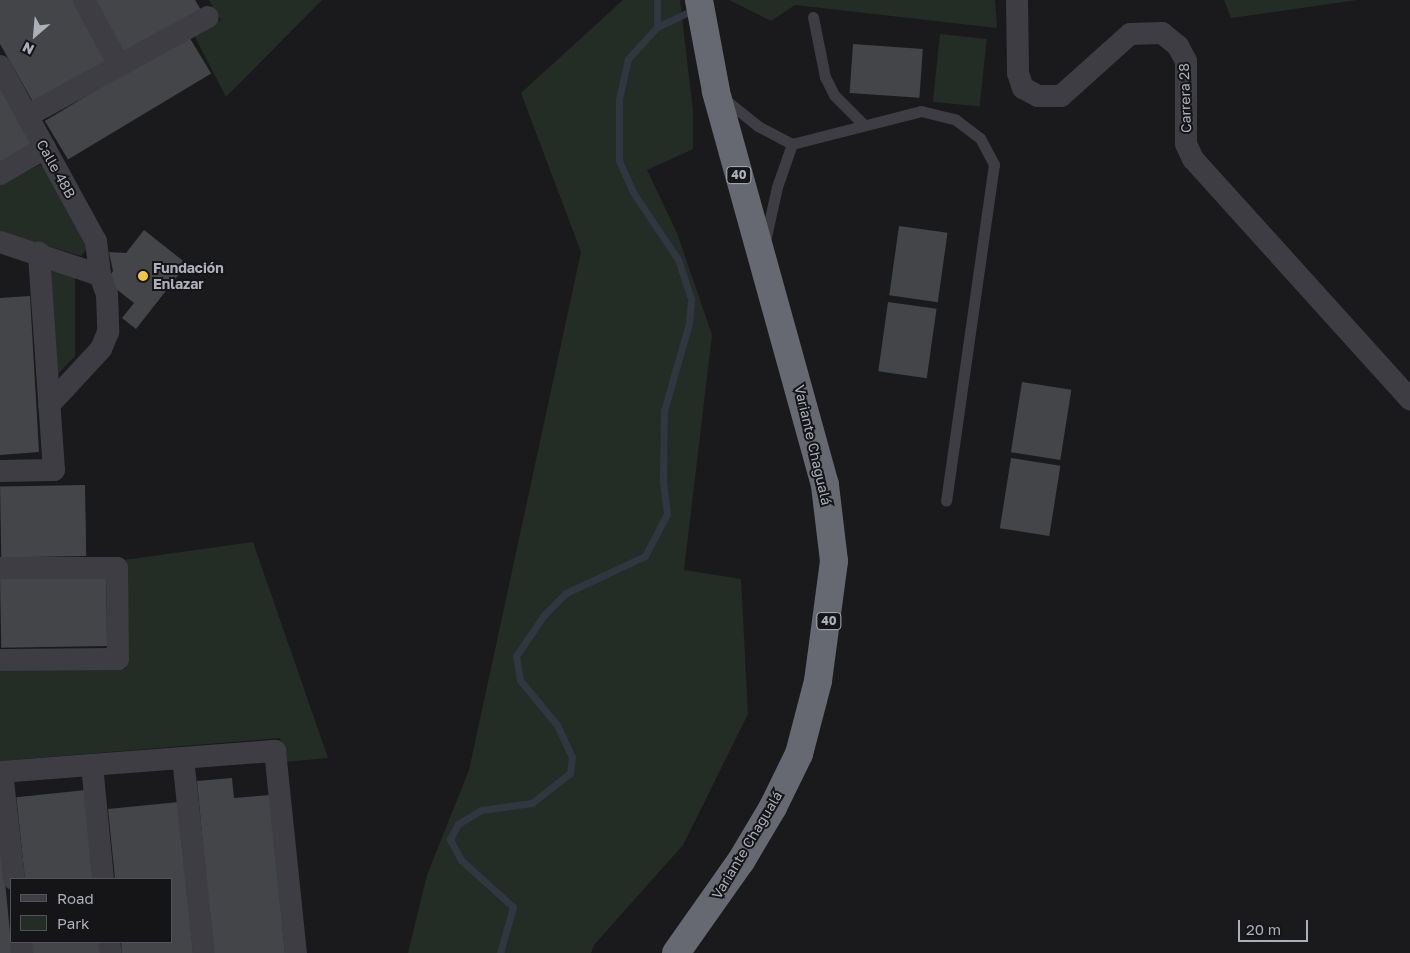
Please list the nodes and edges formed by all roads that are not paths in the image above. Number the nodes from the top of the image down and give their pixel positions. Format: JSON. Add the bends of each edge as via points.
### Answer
{"nodes":[{"id":1,"x":84,"y":0,"type":"edge"},
{"id":2,"x":699,"y":0,"type":"edge"},
{"id":3,"x":1017,"y":0,"type":"edge"},
{"id":4,"x":208,"y":17,"type":"dead end"},
{"id":5,"x":813,"y":17,"type":"dead end"},
{"id":6,"x":119,"y":65,"type":"junction"},
{"id":7,"x":0,"y":66,"type":"edge"},
{"id":8,"x":716,"y":92,"type":"junction"},
{"id":9,"x":27,"y":116,"type":"junction"},
{"id":10,"x":863,"y":124,"type":"junction"},
{"id":11,"x":792,"y":144,"type":"junction"},
{"id":12,"x":45,"y":148,"type":"junction"},
{"id":13,"x":0,"y":174,"type":"edge"},
{"id":14,"x":0,"y":242,"type":"edge"},
{"id":15,"x":39,"y":253,"type":"junction"},
{"id":16,"x":760,"y":260,"type":"junction"},
{"id":17,"x":100,"y":275,"type":"junction"},
{"id":18,"x":1410,"y":399,"type":"edge"},
{"id":19,"x":49,"y":405,"type":"junction"},
{"id":20,"x":0,"y":471,"type":"edge"},
{"id":21,"x":946,"y":501,"type":"dead end"},
{"id":22,"x":0,"y":568,"type":"edge"},
{"id":23,"x":0,"y":660,"type":"edge"},
{"id":24,"x":183,"y":758,"type":"junction"},
{"id":25,"x":92,"y":765,"type":"junction"},
{"id":26,"x":1,"y":772,"type":"edge"},
{"id":27,"x":14,"y":878,"type":"edge"},
{"id":28,"x":103,"y":878,"type":"edge"},
{"id":29,"x":204,"y":953,"type":"edge"},
{"id":30,"x":296,"y":953,"type":"edge"},
{"id":31,"x":676,"y":953,"type":"edge"}],
"edges":[{"from":1,"to":6,"type":"street"},
{"from":2,"to":8,"type":"highway","name":"Variante Chagualá","number":"40"},
{"from":3,"to":18,"type":"street","name":"Carrera 28","via":[[1018,73],[1023,88],[1038,96],[1061,96],[1130,34],[1162,34],[1178,46],[1186,61],[1186,144],[1193,159]]},
{"from":4,"to":6,"type":"street"},
{"from":5,"to":10,"type":"lane","via":[[825,77],[834,95]]},
{"from":6,"to":9,"type":"street"},
{"from":7,"to":9,"type":"street","name":"Calle 48B"},
{"from":8,"to":11,"type":"lane","via":[[758,126]]},
{"from":8,"to":16,"type":"highway","name":"Variante Chagualá","number":"40"},
{"from":9,"to":12,"type":"street","name":"Calle 48B"},
{"from":10,"to":11,"type":"lane"},
{"from":10,"to":21,"type":"lane","via":[[921,111],[956,120],[980,138],[994,164]]},
{"from":11,"to":16,"type":"lane","via":[[777,187]]},
{"from":12,"to":13,"type":"street"},
{"from":12,"to":17,"type":"street","name":"Calle 48B","via":[[96,241]]},
{"from":14,"to":15,"type":"street"},
{"from":15,"to":17,"type":"street"},
{"from":15,"to":19,"type":"street"},
{"from":16,"to":31,"type":"highway","name":"Variante Chagualá","number":"40","via":[[799,383],[825,485],[834,561],[828,621],[818,681],[799,754],[740,861]]},
{"from":17,"to":19,"type":"street","name":"Calle 48B","via":[[107,294],[108,332],[101,349],[87,368]]},
{"from":19,"to":20,"type":"street","via":[[54,470]]},
{"from":22,"to":23,"type":"street","via":[[117,568],[118,650],[118,659]]},
{"from":24,"to":25,"type":"street"},
{"from":24,"to":29,"type":"street"},
{"from":24,"to":30,"type":"street","via":[[275,751]]},
{"from":25,"to":26,"type":"street"},
{"from":25,"to":28,"type":"street"},
{"from":26,"to":27,"type":"street"}]}
